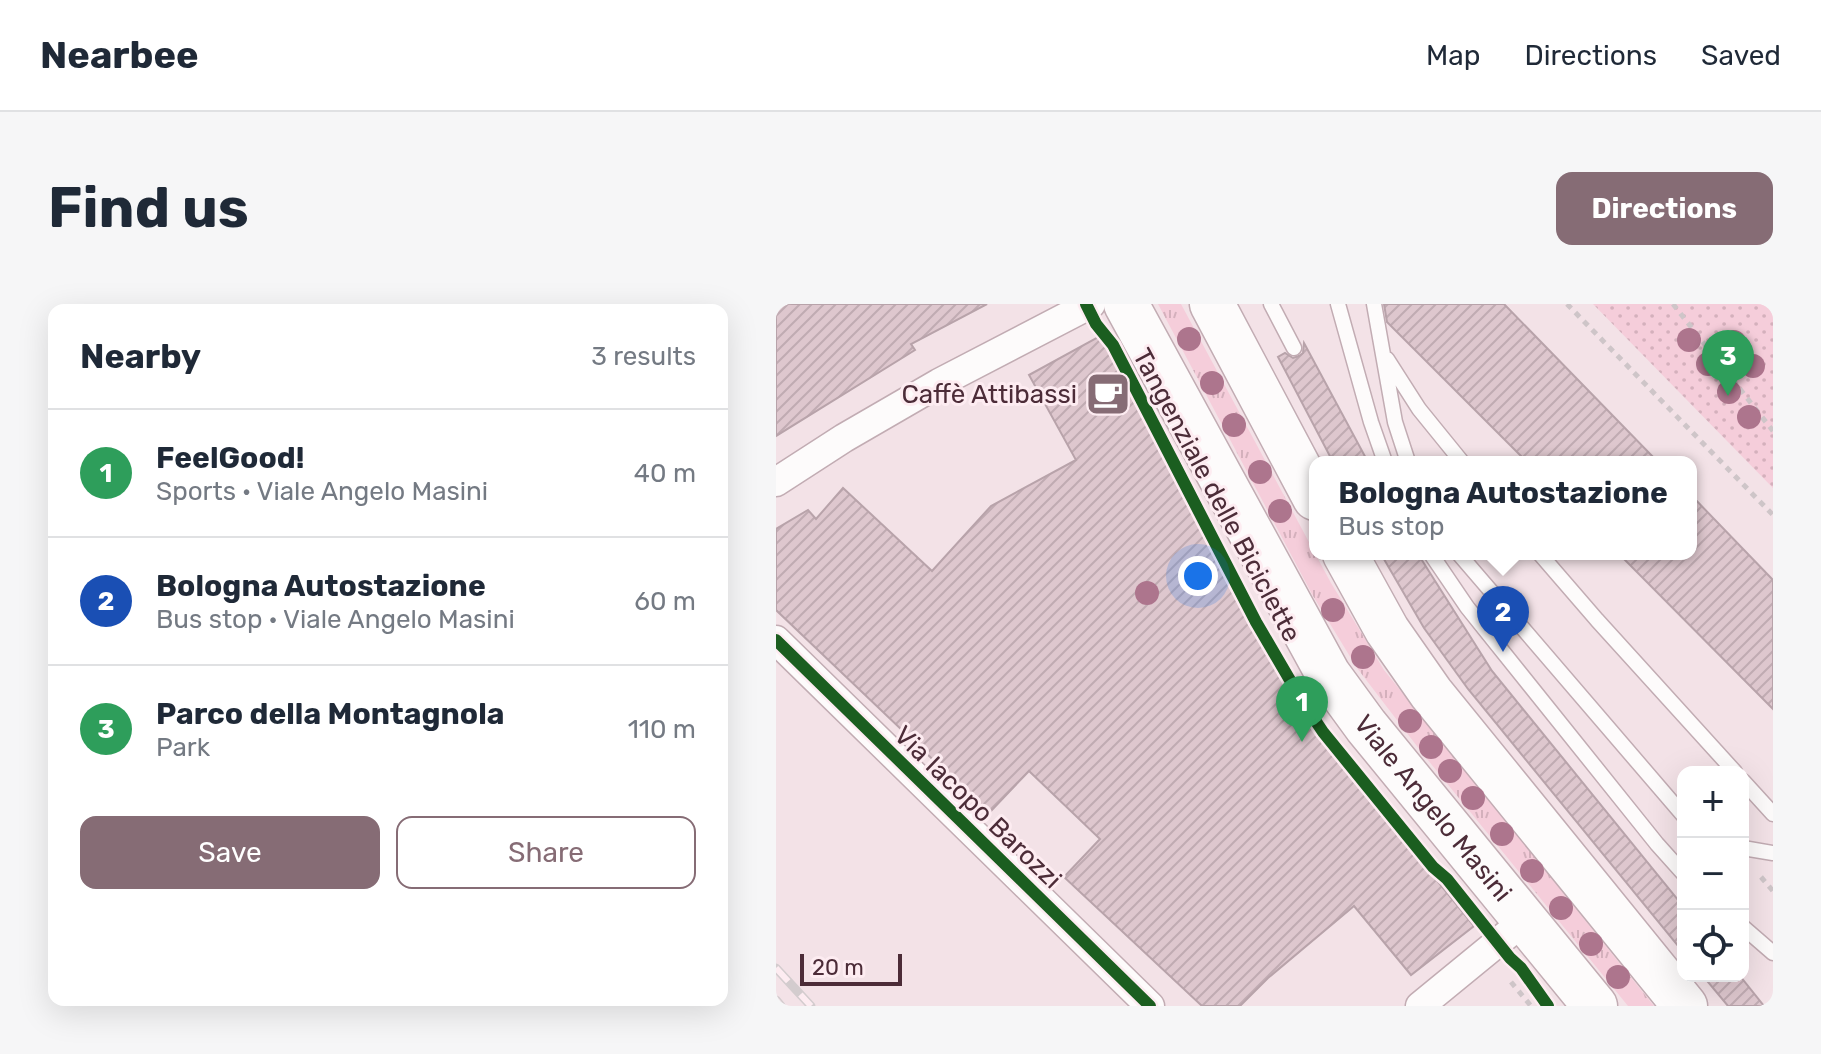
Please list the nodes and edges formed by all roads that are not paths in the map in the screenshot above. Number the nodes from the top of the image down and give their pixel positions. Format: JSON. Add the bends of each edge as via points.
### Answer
{"nodes":[{"id":1,"x":1091,"y":304,"type":"edge"},
{"id":2,"x":1126,"y":304,"type":"edge"},
{"id":3,"x":1212,"y":304,"type":"edge"},
{"id":4,"x":1271,"y":304,"type":"edge"},
{"id":5,"x":1338,"y":304,"type":"edge"},
{"id":6,"x":1374,"y":304,"type":"edge"},
{"id":7,"x":1379,"y":342,"type":"junction"},
{"id":8,"x":1294,"y":348,"type":"dead end"},
{"id":9,"x":1383,"y":456,"type":"edge"},
{"id":10,"x":1406,"y":456,"type":"edge"},
{"id":11,"x":1457,"y":456,"type":"edge"},
{"id":12,"x":776,"y":482,"type":"edge"},
{"id":13,"x":1309,"y":487,"type":"edge"},
{"id":14,"x":1348,"y":560,"type":"edge"},
{"id":15,"x":1435,"y":560,"type":"edge"},
{"id":16,"x":1464,"y":560,"type":"edge"},
{"id":17,"x":1545,"y":560,"type":"edge"},
{"id":18,"x":776,"y":640,"type":"edge"},
{"id":19,"x":1730,"y":766,"type":"edge"},
{"id":20,"x":1749,"y":788,"type":"edge"},
{"id":21,"x":1677,"y":808,"type":"edge"},
{"id":22,"x":1773,"y":814,"type":"edge"},
{"id":23,"x":1749,"y":849,"type":"edge"},
{"id":24,"x":1773,"y":853,"type":"edge"},
{"id":25,"x":1677,"y":866,"type":"edge"},
{"id":26,"x":1525,"y":920,"type":"junction"},
{"id":27,"x":1749,"y":932,"type":"edge"},
{"id":28,"x":1773,"y":953,"type":"edge"},
{"id":29,"x":1150,"y":1006,"type":"edge"},
{"id":30,"x":1420,"y":1006,"type":"edge"},
{"id":31,"x":1595,"y":1006,"type":"edge"},
{"id":32,"x":1685,"y":1006,"type":"edge"}],
"edges":[{"from":1,"to":12,"type":"street","via":[[939,383]]},
{"from":2,"to":26,"type":"main road","name":"Viale Angelo Masini","via":[[1328,674]]},
{"from":3,"to":13,"type":"main road"},
{"from":4,"to":8,"type":"lane"},
{"from":5,"to":9,"type":"lane"},
{"from":6,"to":7,"type":"lane"},
{"from":7,"to":10,"type":"lane"},
{"from":7,"to":11,"type":"lane","via":[[1404,388]]},
{"from":14,"to":32,"type":"main road","via":[[1387,630],[1431,693]]},
{"from":15,"to":25,"type":"lane","via":[[1467,607]]},
{"from":16,"to":21,"type":"lane"},
{"from":17,"to":19,"type":"lane"},
{"from":18,"to":29,"type":"street","name":"Via Iacopo Barozzi"},
{"from":20,"to":22,"type":"lane"},
{"from":23,"to":24,"type":"lane"},
{"from":26,"to":30,"type":"street"},
{"from":26,"to":31,"type":"main road","name":"Viale Angelo Masini"},
{"from":27,"to":28,"type":"lane"}]}
